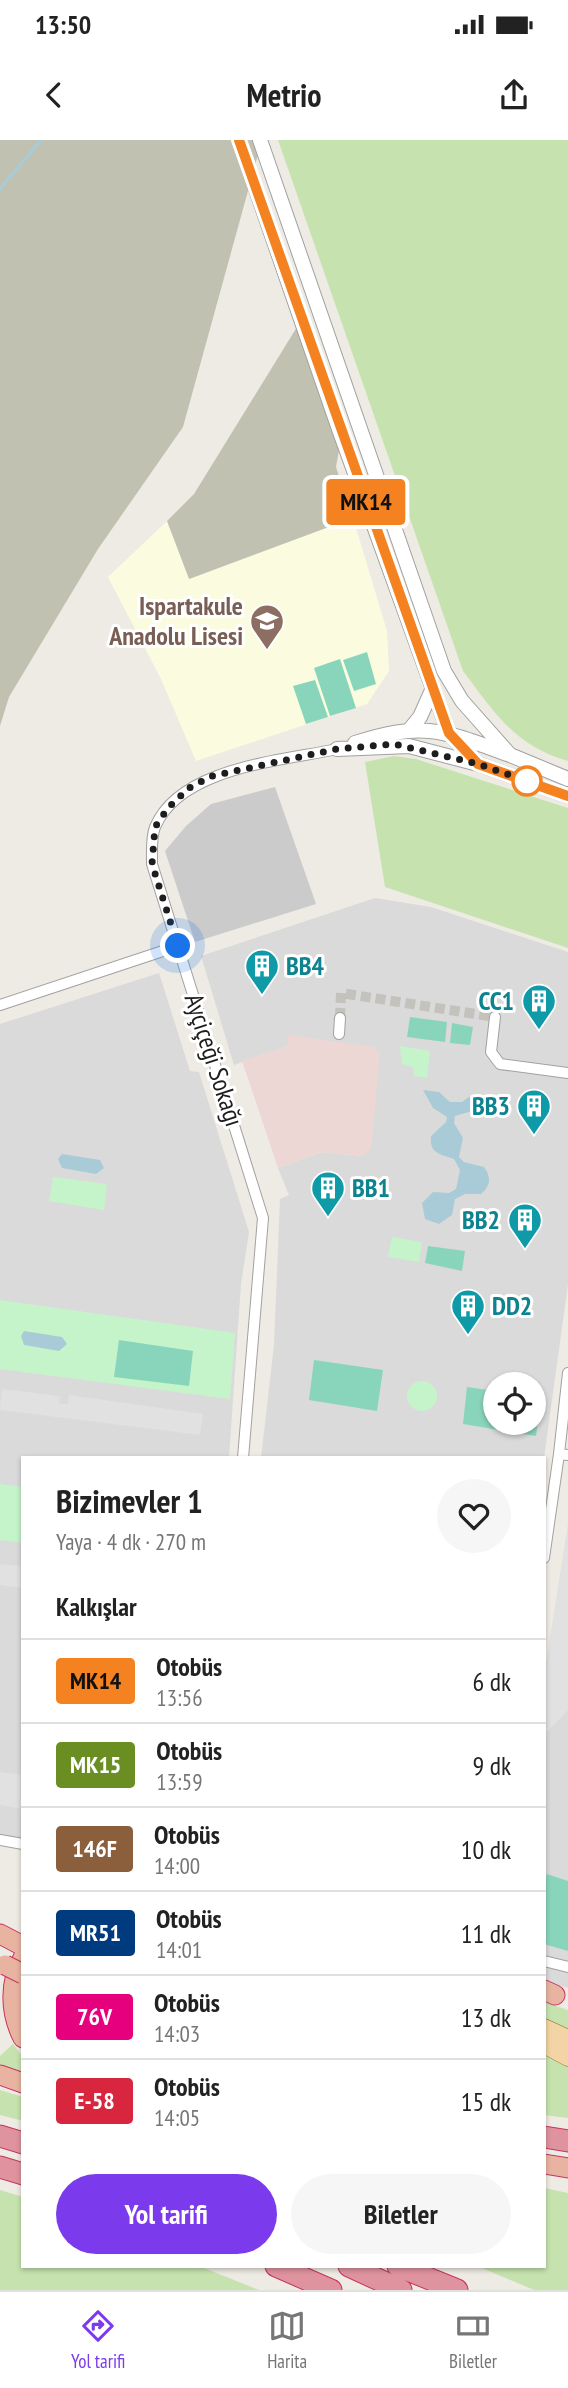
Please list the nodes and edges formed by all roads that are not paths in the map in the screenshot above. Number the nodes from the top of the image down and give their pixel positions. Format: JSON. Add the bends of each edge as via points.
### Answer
{"nodes":[{"id":1,"x":239,"y":140,"type":"edge"},
{"id":2,"x":260,"y":140,"type":"edge"},
{"id":3,"x":433,"y":688,"type":"junction"},
{"id":4,"x":411,"y":728,"type":"junction"},
{"id":5,"x":449,"y":733,"type":"junction"},
{"id":6,"x":337,"y":749,"type":"junction"},
{"id":7,"x":510,"y":755,"type":"junction"},
{"id":8,"x":478,"y":764,"type":"junction"},
{"id":9,"x":568,"y":779,"type":"edge"},
{"id":10,"x":568,"y":796,"type":"edge"},
{"id":11,"x":178,"y":946,"type":"junction"},
{"id":12,"x":0,"y":1005,"type":"edge"},
{"id":13,"x":495,"y":1017,"type":"dead end"},
{"id":14,"x":340,"y":1018,"type":"tunnel mouth"},
{"id":15,"x":339,"y":1034,"type":"dead end"},
{"id":16,"x":568,"y":1073,"type":"edge"},
{"id":17,"x":568,"y":1373,"type":"edge"},
{"id":18,"x":563,"y":1455,"type":"edge"},
{"id":19,"x":243,"y":1456,"type":"edge"},
{"id":20,"x":546,"y":1547,"type":"edge"},
{"id":21,"x":0,"y":1840,"type":"edge"},
{"id":22,"x":21,"y":1844,"type":"edge"},
{"id":23,"x":546,"y":1962,"type":"edge"},
{"id":24,"x":13,"y":1965,"type":"edge"},
{"id":25,"x":568,"y":1967,"type":"edge"},
{"id":26,"x":546,"y":2029,"type":"edge"},
{"id":27,"x":21,"y":2034,"type":"edge"},
{"id":28,"x":568,"y":2039,"type":"edge"},
{"id":29,"x":546,"y":2046,"type":"edge"},
{"id":30,"x":568,"y":2057,"type":"edge"},
{"id":31,"x":0,"y":2075,"type":"edge"},
{"id":32,"x":21,"y":2082,"type":"edge"},
{"id":33,"x":0,"y":2136,"type":"edge"},
{"id":34,"x":546,"y":2137,"type":"edge"},
{"id":35,"x":568,"y":2141,"type":"edge"},
{"id":36,"x":21,"y":2142,"type":"edge"},
{"id":37,"x":546,"y":2164,"type":"edge"},
{"id":38,"x":0,"y":2167,"type":"edge"},
{"id":39,"x":568,"y":2168,"type":"edge"},
{"id":40,"x":21,"y":2173,"type":"edge"},
{"id":41,"x":546,"y":2176,"type":"edge"},
{"id":42,"x":568,"y":2179,"type":"edge"},
{"id":43,"x":281,"y":2268,"type":"edge"},
{"id":44,"x":353,"y":2268,"type":"edge"},
{"id":45,"x":403,"y":2268,"type":"edge"},
{"id":46,"x":331,"y":2290,"type":"edge"},
{"id":47,"x":401,"y":2290,"type":"edge"},
{"id":48,"x":457,"y":2290,"type":"edge"}],
"edges":[{"from":1,"to":3,"type":"street"},
{"from":2,"to":7,"type":"street","via":[[444,671],[462,701]]},
{"from":3,"to":4,"type":"street"},
{"from":3,"to":5,"type":"street"},
{"from":4,"to":5,"type":"street","name":"Ayçiçeği Sokağı"},
{"from":4,"to":6,"type":"street","name":"Ayçiçeği Sokağı"},
{"from":5,"to":7,"type":"street","name":"Ayçiçeği Sokağı"},
{"from":5,"to":8,"type":"street"},
{"from":6,"to":8,"type":"street","name":"Ayçiçeği Sokağı","via":[[410,746]]},
{"from":6,"to":11,"type":"street","name":"Ayçiçeği Sokağı","via":[[212,776],[189,788],[168,808],[155,827],[152,864]]},
{"from":7,"to":9,"type":"street","name":"Ayçiçeği Sokağı"},
{"from":8,"to":10,"type":"street","name":"Ayçiçeği Sokağı"},
{"from":11,"to":12,"type":"street"},
{"from":11,"to":19,"type":"street","name":"Ayçiçeği Sokağı","via":[[263,1218]]},
{"from":13,"to":16,"type":"street","via":[[491,1052],[500,1064]]},
{"from":14,"to":15,"type":"street"},
{"from":17,"to":18,"type":"street"},
{"from":18,"to":20,"type":"street"},
{"from":21,"to":22,"type":"street"},
{"from":23,"to":25,"type":"street"},
{"from":24,"to":27,"type":"highway","via":[[15,2019]]},
{"from":26,"to":28,"type":"main road"},
{"from":29,"to":30,"type":"main road"},
{"from":31,"to":32,"type":"highway"},
{"from":33,"to":36,"type":"highway"},
{"from":34,"to":35,"type":"highway"},
{"from":37,"to":39,"type":"highway"},
{"from":38,"to":40,"type":"highway"},
{"from":41,"to":42,"type":"highway"},
{"from":43,"to":46,"type":"highway"},
{"from":44,"to":47,"type":"highway"},
{"from":45,"to":48,"type":"highway"}]}
